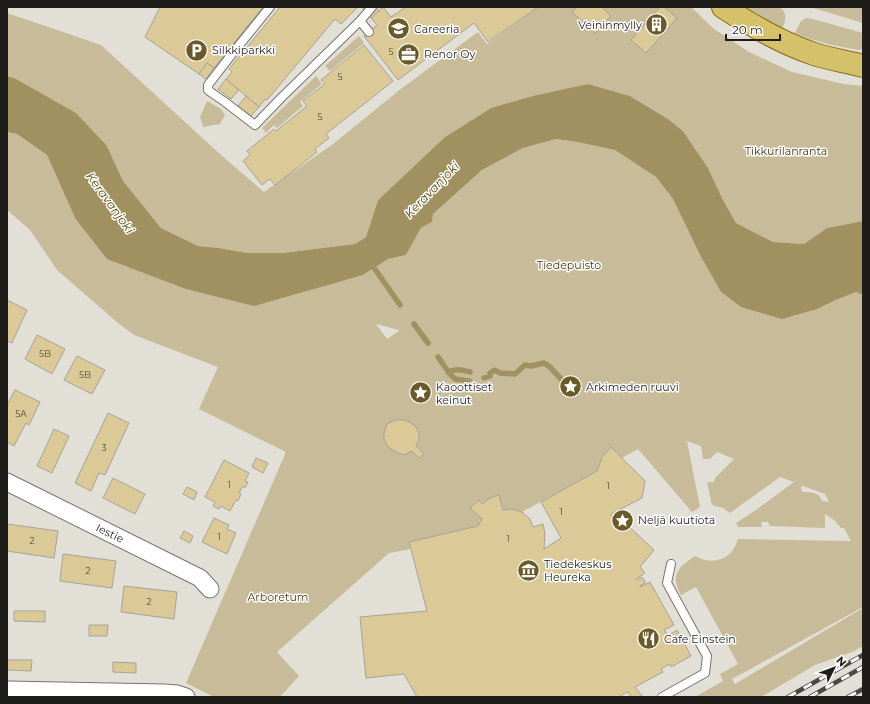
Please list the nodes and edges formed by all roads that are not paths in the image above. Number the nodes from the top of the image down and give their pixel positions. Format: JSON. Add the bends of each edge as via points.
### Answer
{"nodes":[{"id":1,"x":270,"y":7,"type":"edge"},
{"id":2,"x":372,"y":7,"type":"edge"},
{"id":3,"x":723,"y":7,"type":"edge"},
{"id":4,"x":360,"y":21,"type":"junction"},
{"id":5,"x":369,"y":32,"type":"dead end"},
{"id":6,"x":863,"y":59,"type":"edge"},
{"id":7,"x":838,"y":60,"type":"junction"},
{"id":8,"x":863,"y":66,"type":"edge"},
{"id":9,"x":7,"y":482,"type":"edge"},
{"id":10,"x":671,"y":564,"type":"dead end"},
{"id":11,"x":210,"y":589,"type":"dead end"},
{"id":12,"x":7,"y":690,"type":"edge"},
{"id":13,"x":184,"y":696,"type":"edge"},
{"id":14,"x":662,"y":697,"type":"edge"}],
"edges":[{"from":1,"to":4,"type":"lane","via":[[208,85],[208,90],[255,125]]},
{"from":2,"to":4,"type":"lane"},
{"from":3,"to":7,"type":"main road","via":[[747,23],[794,47]]},
{"from":4,"to":5,"type":"lane"},
{"from":6,"to":7,"type":"main road"},
{"from":7,"to":8,"type":"main road"},
{"from":9,"to":11,"type":"street","name":"Iestie","via":[[200,578]]},
{"from":10,"to":14,"type":"lane","via":[[666,583],[707,656],[705,673]]},
{"from":12,"to":13,"type":"street","via":[[164,693]]}]}
